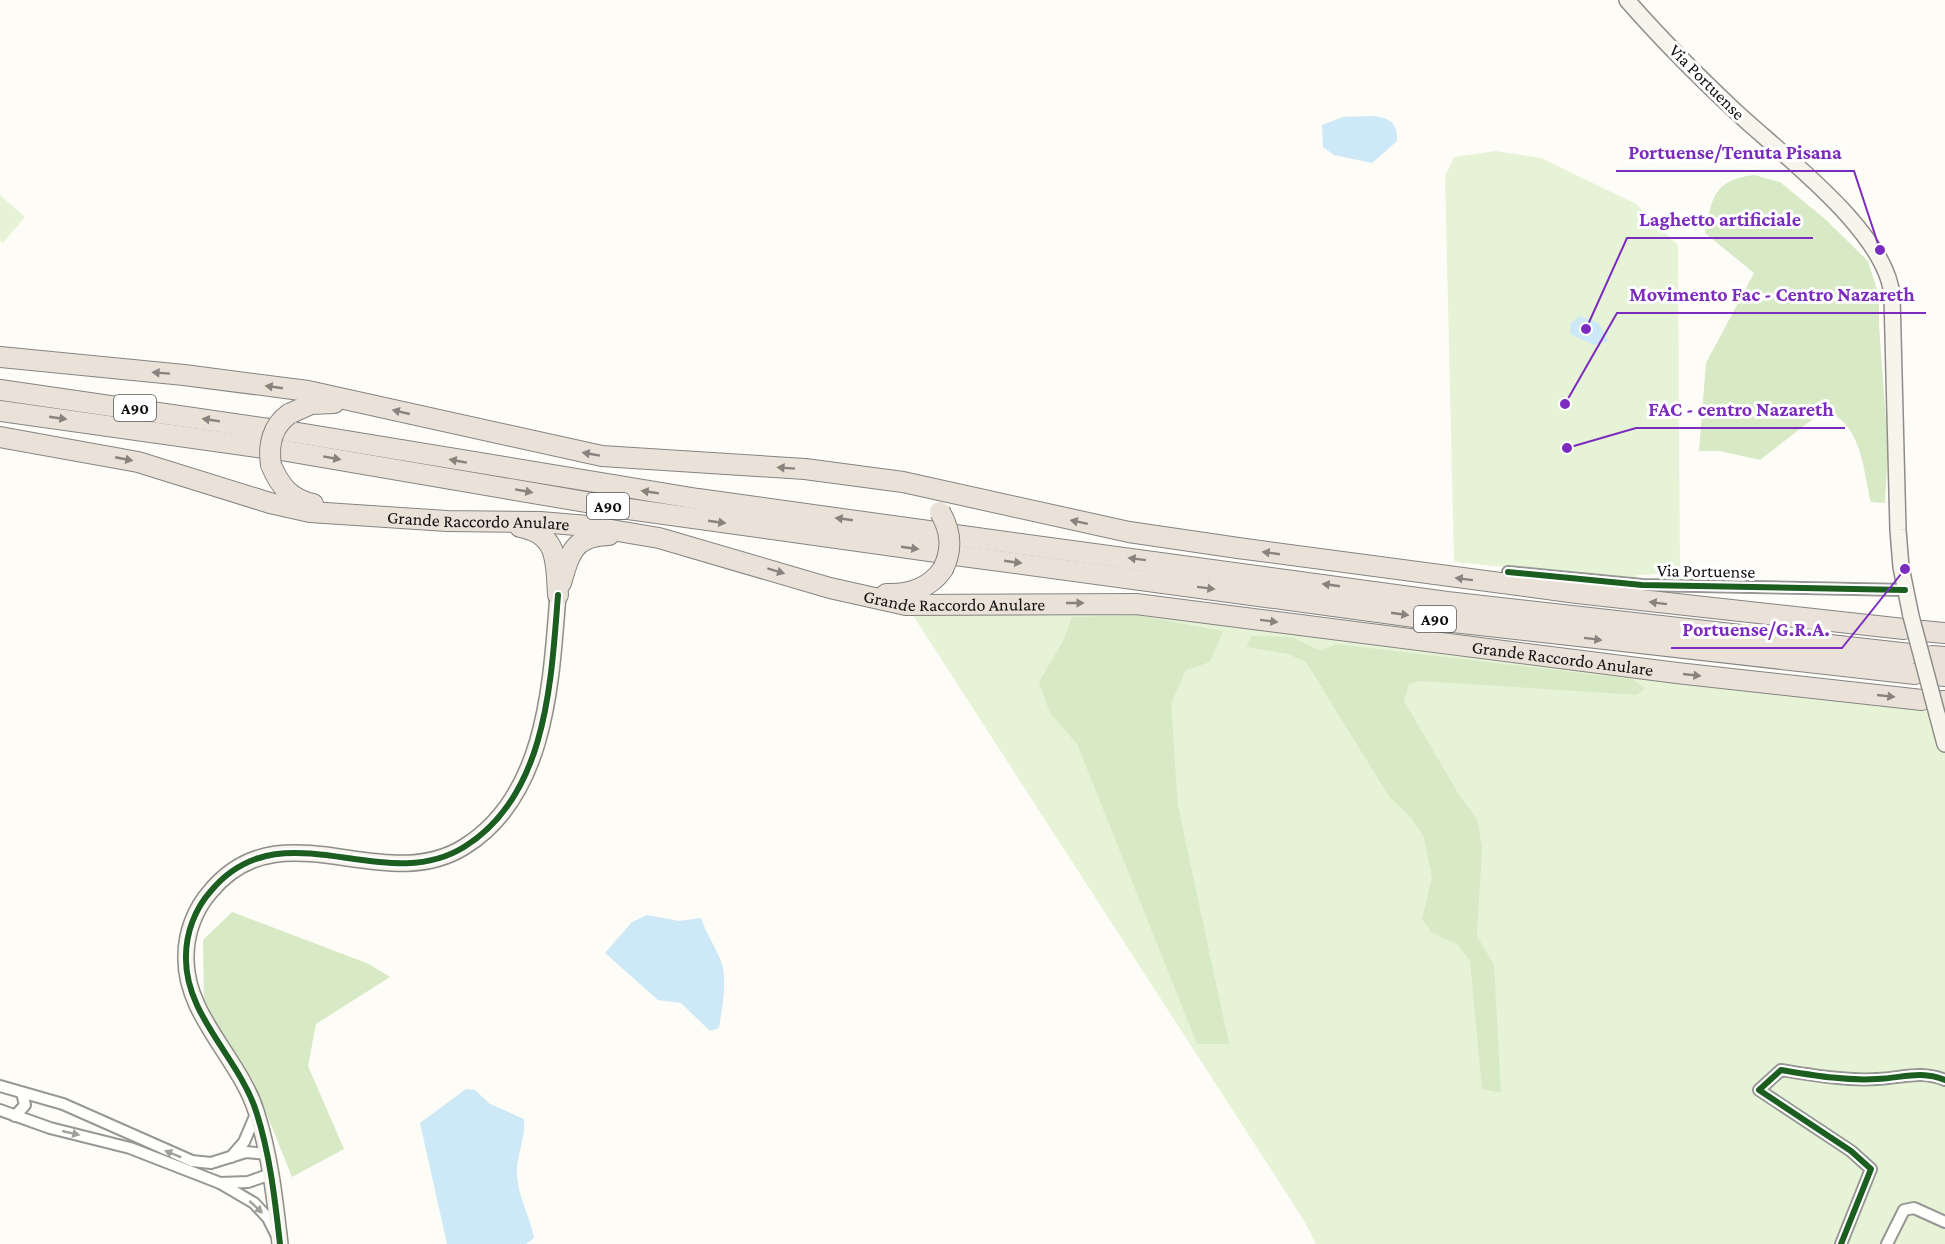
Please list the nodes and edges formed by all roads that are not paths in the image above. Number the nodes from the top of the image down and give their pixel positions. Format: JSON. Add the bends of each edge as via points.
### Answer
{"nodes":[{"id":1,"x":1627,"y":0,"type":"edge"},
{"id":2,"x":0,"y":357,"type":"edge"},
{"id":3,"x":0,"y":380,"type":"edge"},
{"id":4,"x":0,"y":390,"type":"edge"},
{"id":5,"x":105,"y":404,"type":"junction"},
{"id":6,"x":372,"y":405,"type":"junction"},
{"id":7,"x":0,"y":411,"type":"edge"},
{"id":8,"x":0,"y":437,"type":"edge"},
{"id":9,"x":275,"y":439,"type":"junction"},
{"id":10,"x":844,"y":475,"type":"junction"},
{"id":11,"x":447,"y":521,"type":"junction"},
{"id":12,"x":659,"y":538,"type":"junction"},
{"id":13,"x":948,"y":549,"type":"junction"},
{"id":14,"x":1508,"y":572,"type":"dead end"},
{"id":15,"x":830,"y":588,"type":"junction"},
{"id":16,"x":1905,"y":590,"type":"junction"},
{"id":17,"x":558,"y":595,"type":"junction"},
{"id":18,"x":1913,"y":625,"type":"junction"},
{"id":19,"x":1945,"y":633,"type":"edge"},
{"id":20,"x":1910,"y":654,"type":"dead end"},
{"id":21,"x":1934,"y":668,"type":"edge"},
{"id":22,"x":1922,"y":700,"type":"dead end"},
{"id":23,"x":1941,"y":705,"type":"edge"},
{"id":24,"x":1945,"y":744,"type":"edge"},
{"id":25,"x":1945,"y":1080,"type":"edge"},
{"id":26,"x":0,"y":1086,"type":"edge"},
{"id":27,"x":22,"y":1093,"type":"junction"},
{"id":28,"x":0,"y":1110,"type":"edge"},
{"id":29,"x":256,"y":1111,"type":"junction"},
{"id":30,"x":15,"y":1116,"type":"junction"},
{"id":31,"x":266,"y":1154,"type":"junction"},
{"id":32,"x":230,"y":1158,"type":"junction"},
{"id":33,"x":271,"y":1174,"type":"junction"},
{"id":34,"x":220,"y":1183,"type":"junction"},
{"id":35,"x":1945,"y":1222,"type":"edge"},
{"id":36,"x":280,"y":1243,"type":"edge"},
{"id":37,"x":1841,"y":1244,"type":"edge"},
{"id":38,"x":1887,"y":1244,"type":"edge"}],
"edges":[{"from":1,"to":16,"type":"street","name":"Via Portuense","via":[[1730,106],[1857,225],[1887,273],[1892,296],[1899,540]]},
{"from":6,"to":2,"type":"highway","one_way":true,"via":[[308,391]]},
{"from":3,"to":5,"type":"highway"},
{"from":4,"to":5,"type":"highway","name":"Grande Raccordo Anulare","number":"A90"},
{"from":9,"to":5,"type":"highway","name":"Grande Raccordo Anulare","number":"A90","one_way":true},
{"from":6,"to":9,"type":"highway","via":[[311,404]]},
{"from":10,"to":6,"type":"highway","one_way":true,"via":[[602,456]]},
{"from":7,"to":9,"type":"highway","name":"Grande Raccordo Anulare","number":"A90","one_way":true},
{"from":8,"to":11,"type":"highway","name":"Grande Raccordo Anulare","one_way":true,"via":[[138,462],[299,510]]},
{"from":9,"to":12,"type":"highway","via":[[285,490],[311,503],[405,513],[565,519]]},
{"from":9,"to":13,"type":"highway","name":"Grande Raccordo Anulare","number":"A90","via":[[698,499]]},
{"from":10,"to":13,"type":"highway","bridge":true,"via":[[914,494],[940,512],[950,538],[949,552]]},
{"from":18,"to":10,"type":"highway","one_way":true,"via":[[1577,593],[1205,544],[1129,532],[903,482]]},
{"from":11,"to":12,"type":"highway","name":"Grande Raccordo Anulare","via":[[540,522]]},
{"from":11,"to":17,"type":"highway","via":[[539,533],[553,551]]},
{"from":12,"to":15,"type":"highway","name":"Grande Raccordo Anulare","one_way":true},
{"from":12,"to":17,"type":"highway","via":[[586,538],[573,549]]},
{"from":13,"to":15,"type":"highway","via":[[929,584],[910,592],[877,594]]},
{"from":20,"to":13,"type":"highway","name":"Grande Raccordo Anulare","number":"A90","one_way":true},
{"from":13,"to":21,"type":"highway","name":"Grande Raccordo Anulare","number":"A90","one_way":true,"via":[[1455,622]]},
{"from":14,"to":16,"type":"street","name":"Via Portuense","via":[[1642,585]]},
{"from":15,"to":22,"type":"highway","name":"Grande Raccordo Anulare","one_way":true,"via":[[925,606],[1136,604],[1665,672]]},
{"from":16,"to":18,"type":"street","name":"Via Portuense"},
{"from":17,"to":29,"type":"street","via":[[552,660],[535,752],[511,800],[480,835],[445,857],[411,865],[302,852],[270,855],[226,876],[202,903],[187,942],[189,986]]},
{"from":18,"to":19,"type":"highway"},
{"from":18,"to":23,"type":"street","name":"Via Portuense","bridge":true},
{"from":23,"to":24,"type":"street","name":"Via Portuense"},
{"from":25,"to":37,"type":"street","via":[[1929,1074],[1876,1080],[1780,1070],[1760,1090],[1851,1151],[1871,1169]]},
{"from":26,"to":27,"type":"street"},
{"from":27,"to":30,"type":"street","via":[[25,1105]]},
{"from":32,"to":27,"type":"street","one_way":true,"via":[[211,1163],[192,1161],[63,1104]]},
{"from":28,"to":30,"type":"street"},
{"from":29,"to":31,"type":"street"},
{"from":29,"to":32,"type":"street","via":[[249,1135]]},
{"from":30,"to":34,"type":"street","one_way":true,"via":[[130,1148]]},
{"from":31,"to":32,"type":"street","via":[[246,1152]]},
{"from":31,"to":33,"type":"street"},
{"from":33,"to":34,"type":"street","via":[[248,1182]]},
{"from":33,"to":36,"type":"street"},
{"from":34,"to":36,"type":"street","one_way":true,"via":[[254,1203],[268,1218]]},
{"from":35,"to":38,"type":"street","via":[[1914,1208],[1904,1210]]}]}
